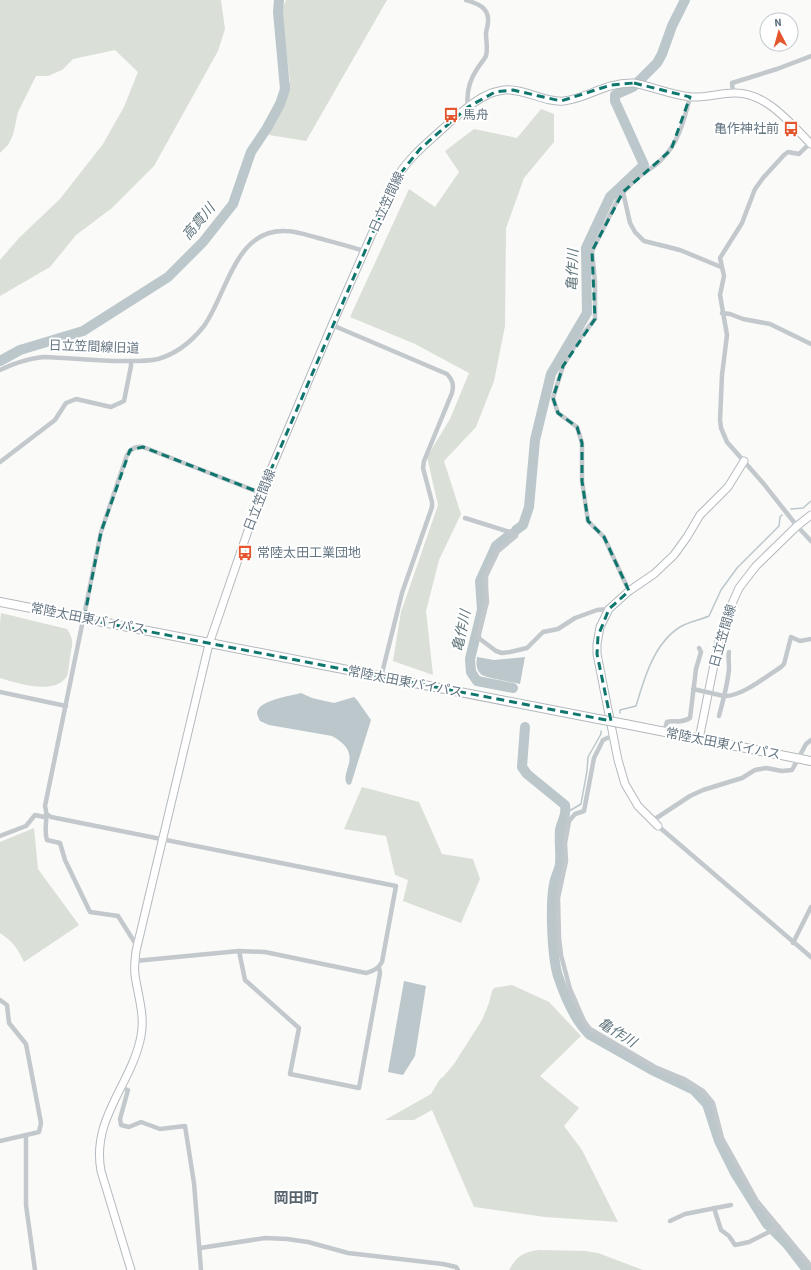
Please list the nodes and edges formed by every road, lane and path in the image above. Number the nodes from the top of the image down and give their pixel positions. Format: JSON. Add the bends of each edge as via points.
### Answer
{"nodes":[{"id":1,"x":466,"y":0,"type":"edge"},
{"id":2,"x":811,"y":56,"type":"edge"},
{"id":3,"x":733,"y":93,"type":"junction"},
{"id":4,"x":690,"y":97,"type":"junction"},
{"id":5,"x":468,"y":107,"type":"junction"},
{"id":6,"x":811,"y":143,"type":"edge"},
{"id":7,"x":623,"y":192,"type":"junction"},
{"id":8,"x":364,"y":251,"type":"junction"},
{"id":9,"x":721,"y":267,"type":"junction"},
{"id":10,"x":722,"y":313,"type":"junction"},
{"id":11,"x":332,"y":325,"type":"junction"},
{"id":12,"x":811,"y":344,"type":"edge"},
{"id":13,"x":131,"y":361,"type":"junction"},
{"id":14,"x":0,"y":370,"type":"edge"},
{"id":15,"x":0,"y":462,"type":"edge"},
{"id":16,"x":744,"y":462,"type":"junction"},
{"id":17,"x":261,"y":493,"type":"junction"},
{"id":18,"x":811,"y":515,"type":"edge"},
{"id":19,"x":465,"y":518,"type":"dead end"},
{"id":20,"x":797,"y":526,"type":"junction"},
{"id":21,"x":811,"y":541,"type":"edge"},
{"id":22,"x":629,"y":591,"type":"junction"},
{"id":23,"x":0,"y":602,"type":"edge"},
{"id":24,"x":609,"y":609,"type":"junction"},
{"id":25,"x":84,"y":619,"type":"junction"},
{"id":26,"x":811,"y":640,"type":"edge"},
{"id":27,"x":209,"y":644,"type":"junction"},
{"id":28,"x":700,"y":648,"type":"dead end"},
{"id":29,"x":729,"y":652,"type":"dead end"},
{"id":30,"x":381,"y":677,"type":"junction"},
{"id":31,"x":693,"y":689,"type":"junction"},
{"id":32,"x":0,"y":692,"type":"edge"},
{"id":33,"x":724,"y":696,"type":"junction"},
{"id":34,"x":66,"y":706,"type":"junction"},
{"id":35,"x":719,"y":716,"type":"dead end"},
{"id":36,"x":664,"y":732,"type":"junction"},
{"id":37,"x":614,"y":734,"type":"junction"},
{"id":38,"x":699,"y":739,"type":"junction"},
{"id":39,"x":811,"y":740,"type":"edge"},
{"id":40,"x":799,"y":759,"type":"junction"},
{"id":41,"x":811,"y":761,"type":"edge"},
{"id":42,"x":48,"y":814,"type":"junction"},
{"id":43,"x":655,"y":824,"type":"junction"},
{"id":44,"x":0,"y":836,"type":"edge"},
{"id":45,"x":163,"y":839,"type":"junction"},
{"id":46,"x":811,"y":907,"type":"edge"},
{"id":47,"x":793,"y":943,"type":"junction"},
{"id":48,"x":137,"y":946,"type":"junction"},
{"id":49,"x":239,"y":951,"type":"junction"},
{"id":50,"x":811,"y":957,"type":"edge"},
{"id":51,"x":135,"y":961,"type":"junction"},
{"id":52,"x":379,"y":967,"type":"junction"},
{"id":53,"x":0,"y":1000,"type":"edge"},
{"id":54,"x":120,"y":1087,"type":"junction"},
{"id":55,"x":26,"y":1135,"type":"junction"},
{"id":56,"x":0,"y":1141,"type":"edge"},
{"id":57,"x":731,"y":1205,"type":"dead end"},
{"id":58,"x":714,"y":1208,"type":"junction"},
{"id":59,"x":670,"y":1221,"type":"dead end"},
{"id":60,"x":777,"y":1228,"type":"junction"},
{"id":61,"x":200,"y":1248,"type":"junction"},
{"id":62,"x":811,"y":1266,"type":"edge"},
{"id":63,"x":35,"y":1270,"type":"edge"},
{"id":64,"x":131,"y":1270,"type":"edge"},
{"id":65,"x":201,"y":1270,"type":"edge"},
{"id":66,"x":458,"y":1270,"type":"edge"}],
"edges":[{"from":1,"to":5,"type":"street","via":[[480,5],[488,13],[487,50],[468,87]]},
{"from":2,"to":3,"type":"street","via":[[732,83]]},
{"from":3,"to":4,"type":"main road","name":"日立笠間線"},
{"from":3,"to":6,"type":"main road","name":"日立笠間線","via":[[750,95],[773,108]]},
{"from":4,"to":5,"type":"main road","name":"日立笠間線","via":[[636,83],[611,85],[561,101],[505,90],[487,94]]},
{"from":4,"to":7,"type":"street","via":[[671,150]]},
{"from":5,"to":8,"type":"main road","name":"日立笠間線","via":[[402,168]]},
{"from":6,"to":9,"type":"street","via":[[799,154],[788,152],[762,178],[742,223],[720,258]]},
{"from":7,"to":9,"type":"street","via":[[630,223],[644,241],[680,250]]},
{"from":7,"to":22,"type":"street","via":[[592,251],[595,319],[576,342],[563,366],[554,398],[558,413],[577,427],[582,442],[582,481],[588,521],[604,537]]},
{"from":8,"to":11,"type":"main road","name":"日立笠間線"},
{"from":8,"to":13,"type":"street","name":"日立笠間線旧道","via":[[284,230],[270,232],[257,238],[239,257],[218,301],[193,339],[174,352],[157,359]]},
{"from":9,"to":10,"type":"street","via":[[724,276],[720,296]]},
{"from":10,"to":12,"type":"street","via":[[743,320],[770,324]]},
{"from":10,"to":16,"type":"street","via":[[727,335],[722,375],[721,428],[726,442]]},
{"from":11,"to":17,"type":"main road","name":"日立笠間線"},
{"from":11,"to":30,"type":"street","via":[[447,374],[453,383],[452,393],[424,461],[423,468],[432,507],[402,593]]},
{"from":13,"to":14,"type":"street","name":"日立笠間線旧道","via":[[43,357],[13,363]]},
{"from":13,"to":15,"type":"street","via":[[124,401],[111,407],[76,399],[66,403],[55,420]]},
{"from":16,"to":20,"type":"street"},
{"from":16,"to":22,"type":"main road","via":[[728,487],[700,515],[674,555],[654,574]]},
{"from":17,"to":25,"type":"street","via":[[144,448],[130,450],[101,532]]},
{"from":17,"to":27,"type":"main road","name":"日立笠間線"},
{"from":18,"to":20,"type":"main road","name":"日立笠間線"},
{"from":19,"to":24,"type":"street","via":[[516,534],[498,550],[486,580],[487,602],[478,635],[496,651],[506,653],[523,649],[530,646],[543,632],[558,629],[585,613]]},
{"from":20,"to":21,"type":"street"},
{"from":20,"to":38,"type":"main road","name":"日立笠間線","via":[[756,566],[739,588],[718,645]]},
{"from":22,"to":24,"type":"main road"},
{"from":23,"to":25,"type":"highway","name":"常陸太田東バイパス"},
{"from":24,"to":37,"type":"main road","via":[[600,627],[597,654]]},
{"from":25,"to":27,"type":"highway","name":"常陸太田東バイパス"},
{"from":25,"to":34,"type":"street"},
{"from":26,"to":33,"type":"street","via":[[800,641],[791,637],[781,667],[739,693]]},
{"from":27,"to":30,"type":"highway","name":"常陸太田東バイパス"},
{"from":27,"to":45,"type":"main road","name":"日立笠間線"},
{"from":28,"to":31,"type":"street"},
{"from":29,"to":33,"type":"street"},
{"from":30,"to":36,"type":"highway","name":"常陸太田東バイパス","bridge":true},
{"from":31,"to":33,"type":"street","bridge":true},
{"from":31,"to":36,"type":"street","via":[[690,718],[679,723],[667,722]]},
{"from":32,"to":34,"type":"street"},
{"from":33,"to":35,"type":"street"},
{"from":34,"to":42,"type":"street","via":[[45,806]]},
{"from":36,"to":38,"type":"highway","name":"常陸太田東バイパス"},
{"from":37,"to":43,"type":"main road","via":[[620,771],[625,784],[638,806]]},
{"from":37,"to":60,"type":"street","via":[[603,740],[594,758],[584,811],[575,814],[569,821],[565,843],[566,861],[558,898],[559,938],[570,989],[590,1029],[655,1067],[684,1079],[703,1091],[713,1103],[722,1138],[757,1201]]},
{"from":38,"to":40,"type":"highway","name":"常陸太田東バイパス"},
{"from":39,"to":40,"type":"street","via":[[806,744]]},
{"from":40,"to":41,"type":"highway","name":"常陸太田東バイパス"},
{"from":40,"to":43,"type":"street","via":[[792,770],[755,770],[742,778],[703,790],[690,796]]},
{"from":42,"to":44,"type":"street","via":[[35,815],[26,826]]},
{"from":42,"to":45,"type":"street","via":[[51,817]]},
{"from":42,"to":48,"type":"street","via":[[45,833],[47,840],[60,843],[65,860],[90,912],[118,916]]},
{"from":43,"to":47,"type":"street"},
{"from":45,"to":48,"type":"main road","name":"日立笠間線"},
{"from":45,"to":52,"type":"street","via":[[396,886]]},
{"from":46,"to":47,"type":"street"},
{"from":47,"to":50,"type":"street"},
{"from":48,"to":51,"type":"main road","name":"日立笠間線"},
{"from":49,"to":51,"type":"street"},
{"from":49,"to":52,"type":"street","via":[[265,952],[366,973]]},
{"from":49,"to":52,"type":"street","via":[[245,980],[299,1028],[290,1074],[359,1088]]},
{"from":51,"to":54,"type":"main road","name":"日立笠間線","via":[[142,1026],[138,1047]]},
{"from":53,"to":55,"type":"street","via":[[7,1005],[9,1023],[26,1044],[41,1123],[39,1132]]},
{"from":54,"to":61,"type":"street","via":[[128,1090],[120,1119],[121,1125],[129,1127],[141,1122],[160,1128],[185,1126]]},
{"from":54,"to":64,"type":"main road","name":"日立笠間線","via":[[102,1132],[99,1158]]},
{"from":55,"to":56,"type":"street"},
{"from":55,"to":63,"type":"street","via":[[26,1204]]},
{"from":57,"to":58,"type":"street"},
{"from":58,"to":59,"type":"street","via":[[685,1214]]},
{"from":58,"to":60,"type":"street","via":[[720,1230],[729,1236],[735,1245],[749,1242]]},
{"from":60,"to":62,"type":"street"},
{"from":61,"to":65,"type":"street"},
{"from":61,"to":66,"type":"street","via":[[265,1238],[287,1239],[348,1253],[443,1264],[456,1267]]}]}
